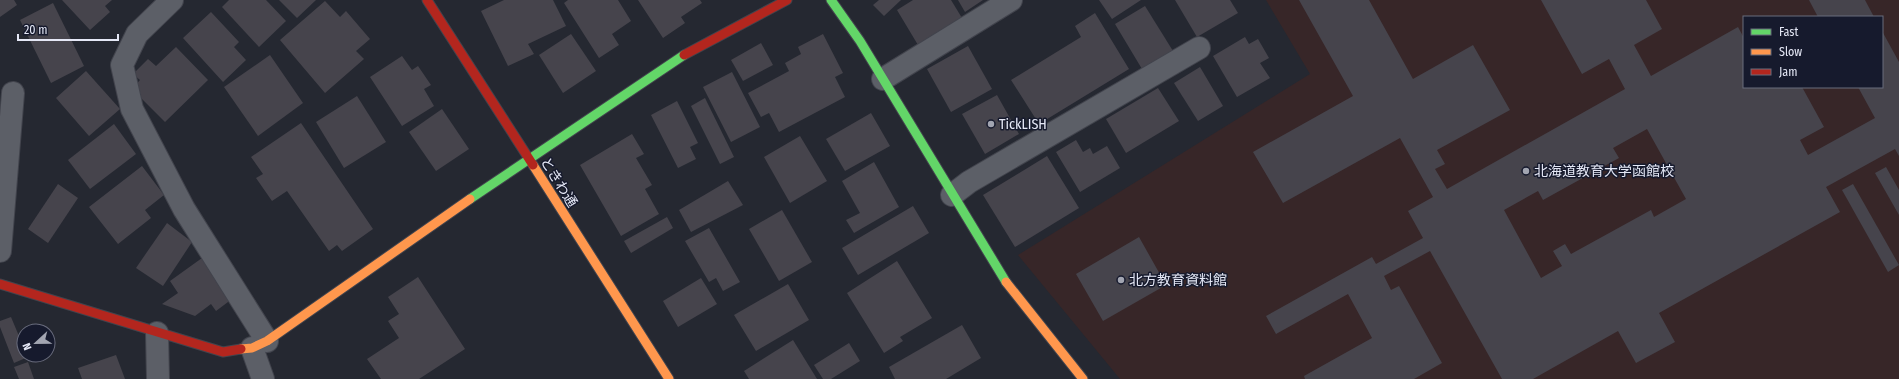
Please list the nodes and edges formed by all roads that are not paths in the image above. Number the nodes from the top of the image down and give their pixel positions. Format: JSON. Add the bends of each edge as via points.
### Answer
{"nodes":[{"id":1,"x":172,"y":0,"type":"edge"},
{"id":2,"x":427,"y":0,"type":"edge"},
{"id":3,"x":787,"y":0,"type":"edge"},
{"id":4,"x":831,"y":0,"type":"edge"},
{"id":5,"x":1011,"y":0,"type":"edge"},
{"id":6,"x":1199,"y":48,"type":"dead end"},
{"id":7,"x":883,"y":79,"type":"junction"},
{"id":8,"x":13,"y":93,"type":"dead end"},
{"id":9,"x":527,"y":159,"type":"junction"},
{"id":10,"x":952,"y":194,"type":"junction"},
{"id":11,"x":0,"y":251,"type":"edge"},
{"id":12,"x":0,"y":284,"type":"edge"},
{"id":13,"x":157,"y":333,"type":"junction"},
{"id":14,"x":260,"y":345,"type":"junction"},
{"id":15,"x":158,"y":379,"type":"edge"},
{"id":16,"x":263,"y":379,"type":"edge"},
{"id":17,"x":669,"y":379,"type":"edge"},
{"id":18,"x":1083,"y":379,"type":"edge"}],
"edges":[{"from":1,"to":14,"type":"street","via":[[137,34],[122,65],[132,109]]},
{"from":2,"to":9,"type":"street","name":"ときわ通"},
{"from":3,"to":9,"type":"street","via":[[684,55]]},
{"from":4,"to":7,"type":"street"},
{"from":5,"to":7,"type":"street"},
{"from":6,"to":10,"type":"street"},
{"from":7,"to":10,"type":"street"},
{"from":8,"to":11,"type":"street"},
{"from":9,"to":14,"type":"street"},
{"from":9,"to":17,"type":"street","name":"ときわ通"},
{"from":10,"to":18,"type":"street","via":[[1005,280]]},
{"from":12,"to":13,"type":"street"},
{"from":13,"to":14,"type":"street","via":[[223,352]]},
{"from":13,"to":15,"type":"street"},
{"from":14,"to":16,"type":"street"}]}
